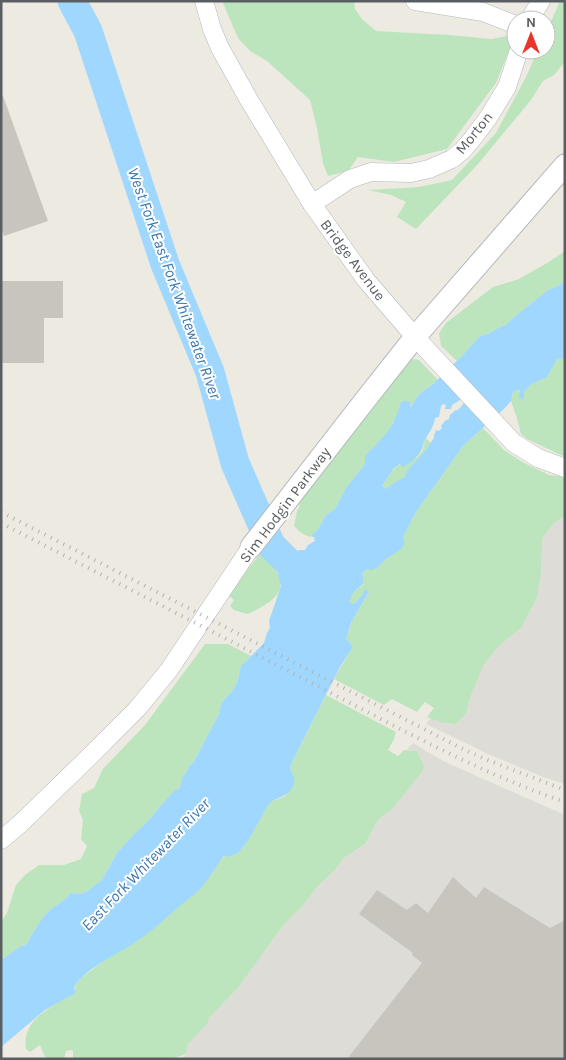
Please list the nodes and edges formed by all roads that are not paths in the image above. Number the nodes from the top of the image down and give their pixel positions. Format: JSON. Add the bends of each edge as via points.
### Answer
{"nodes":[{"id":1,"x":204,"y":1,"type":"edge"},
{"id":2,"x":415,"y":1,"type":"edge"},
{"id":3,"x":506,"y":21,"type":"edge"},
{"id":4,"x":516,"y":60,"type":"edge"},
{"id":5,"x":565,"y":165,"type":"edge"},
{"id":6,"x":312,"y":204,"type":"junction"},
{"id":7,"x":421,"y":344,"type":"junction"},
{"id":8,"x":565,"y":468,"type":"edge"},
{"id":9,"x":251,"y":547,"type":"joint"},
{"id":10,"x":1,"y":840,"type":"edge"}],
"edges":[{"from":1,"to":6,"type":"street","name":"Bridge Avenue","via":[[220,48]]},
{"from":2,"to":3,"type":"street","via":[[483,12]]},
{"from":4,"to":6,"type":"street","name":"Morton","via":[[502,95],[473,138],[452,158],[411,173],[371,172],[350,179]]},
{"from":5,"to":7,"type":"street","name":"Sim Hodgin Parkway"},
{"from":6,"to":7,"type":"street","name":"Bridge Avenue","via":[[366,280]]},
{"from":7,"to":8,"type":"street","name":"Bridge Avenue","via":[[514,443],[538,458]]},
{"from":7,"to":9,"type":"street","name":"Sim Hodgin Parkway","via":[[366,399]]},
{"from":9,"to":10,"type":"street","name":"Sim Hodgin Parkway","via":[[169,670],[137,708]]}]}
